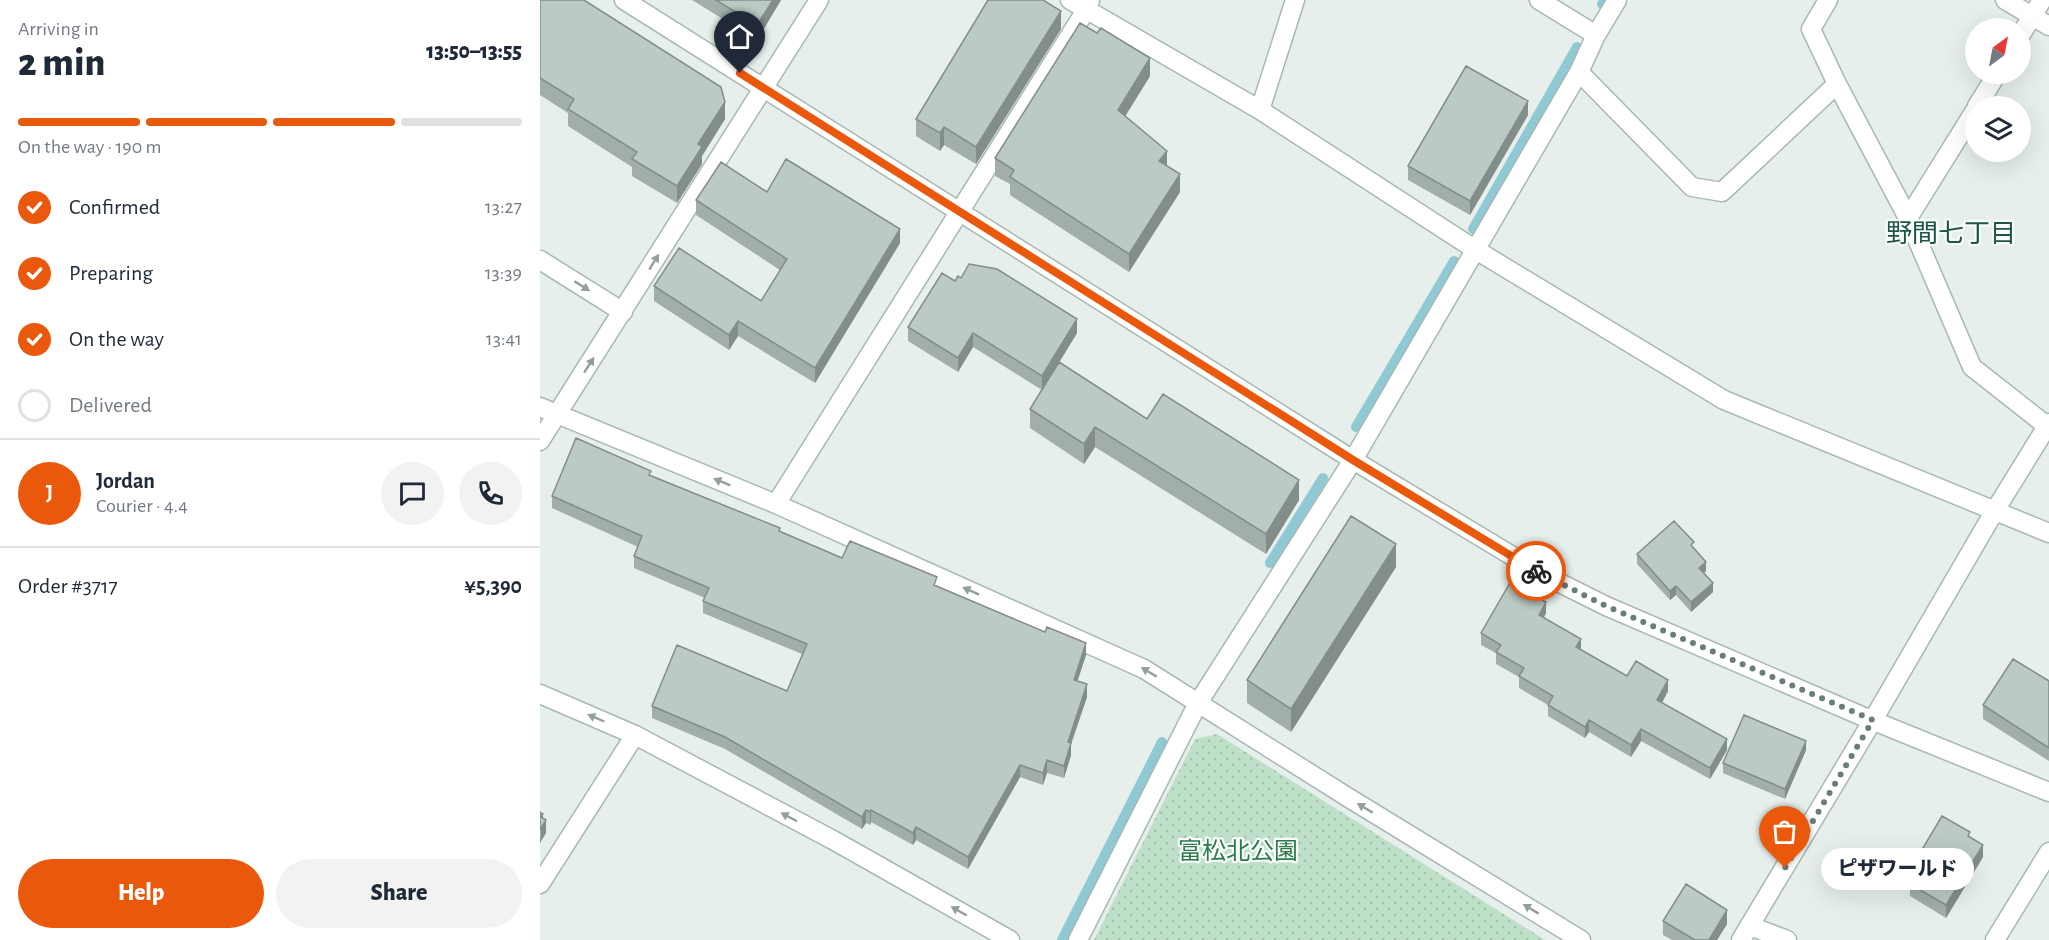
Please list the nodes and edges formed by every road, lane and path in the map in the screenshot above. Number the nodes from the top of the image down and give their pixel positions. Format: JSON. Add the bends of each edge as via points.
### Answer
{"nodes":[{"id":1,"x":624,"y":0,"type":"edge"},
{"id":2,"x":819,"y":0,"type":"edge"},
{"id":3,"x":1071,"y":0,"type":"edge"},
{"id":4,"x":1295,"y":0,"type":"edge"},
{"id":5,"x":1539,"y":0,"type":"edge"},
{"id":6,"x":1617,"y":0,"type":"edge"},
{"id":7,"x":1828,"y":0,"type":"edge"},
{"id":8,"x":2005,"y":0,"type":"edge"},
{"id":9,"x":2042,"y":0,"type":"edge"},
{"id":10,"x":1088,"y":5,"type":"edge"},
{"id":11,"x":2032,"y":16,"type":"junction"},
{"id":12,"x":2049,"y":26,"type":"edge"},
{"id":13,"x":1596,"y":35,"type":"junction"},
{"id":14,"x":1579,"y":72,"type":"junction"},
{"id":15,"x":1837,"y":84,"type":"junction"},
{"id":16,"x":764,"y":88,"type":"junction"},
{"id":17,"x":1260,"y":111,"type":"junction"},
{"id":18,"x":1965,"y":126,"type":"edge"},
{"id":19,"x":960,"y":212,"type":"junction"},
{"id":20,"x":1908,"y":218,"type":"junction"},
{"id":21,"x":1476,"y":250,"type":"junction"},
{"id":22,"x":540,"y":260,"type":"edge"},
{"id":23,"x":623,"y":312,"type":"junction"},
{"id":24,"x":548,"y":411,"type":"edge"},
{"id":25,"x":2048,"y":425,"type":"edge"},
{"id":26,"x":540,"y":441,"type":"edge"},
{"id":27,"x":1353,"y":460,"type":"junction"},
{"id":28,"x":776,"y":504,"type":"junction"},
{"id":29,"x":1994,"y":512,"type":"junction"},
{"id":30,"x":2049,"y":533,"type":"edge"},
{"id":31,"x":540,"y":694,"type":"edge"},
{"id":32,"x":1198,"y":703,"type":"junction"},
{"id":33,"x":1873,"y":720,"type":"junction"},
{"id":34,"x":634,"y":735,"type":"junction"},
{"id":35,"x":2049,"y":792,"type":"edge"},
{"id":36,"x":2049,"y":852,"type":"edge"},
{"id":37,"x":540,"y":884,"type":"edge"},
{"id":38,"x":1746,"y":933,"type":"edge"},
{"id":39,"x":1010,"y":940,"type":"edge"},
{"id":40,"x":1078,"y":940,"type":"edge"},
{"id":41,"x":1581,"y":940,"type":"edge"},
{"id":42,"x":1787,"y":940,"type":"edge"},
{"id":43,"x":1995,"y":940,"type":"edge"}],
"edges":[{"from":1,"to":16,"type":"street"},
{"from":2,"to":16,"type":"street"},
{"from":3,"to":10,"type":"street"},
{"from":4,"to":17,"type":"street"},
{"from":5,"to":13,"type":"street"},
{"from":6,"to":13,"type":"street"},
{"from":7,"to":15,"type":"street","via":[[1810,29]]},
{"from":8,"to":11,"type":"street"},
{"from":9,"to":11,"type":"street"},
{"from":10,"to":17,"type":"street"},
{"from":10,"to":19,"type":"street"},
{"from":11,"to":12,"type":"street"},
{"from":13,"to":14,"type":"street"},
{"from":14,"to":15,"type":"street","via":[[1692,187],[1722,192]]},
{"from":14,"to":21,"type":"street"},
{"from":15,"to":20,"type":"street"},
{"from":16,"to":19,"type":"street"},
{"from":23,"to":16,"type":"street","one_way":true},
{"from":17,"to":21,"type":"street"},
{"from":18,"to":20,"type":"street"},
{"from":19,"to":27,"type":"street"},
{"from":19,"to":28,"type":"street"},
{"from":20,"to":25,"type":"street","via":[[1972,367]]},
{"from":21,"to":27,"type":"street"},
{"from":21,"to":29,"type":"street","via":[[1724,400]]},
{"from":22,"to":23,"type":"street","one_way":true},
{"from":24,"to":23,"type":"street","one_way":true},
{"from":24,"to":26,"type":"street"},
{"from":28,"to":24,"type":"street","one_way":true},
{"from":25,"to":29,"type":"street"},
{"from":27,"to":32,"type":"street"},
{"from":27,"to":33,"type":"street","via":[[1574,591]]},
{"from":32,"to":28,"type":"street","one_way":true,"via":[[1144,669]]},
{"from":29,"to":30,"type":"street"},
{"from":29,"to":33,"type":"street"},
{"from":34,"to":31,"type":"street","one_way":true},
{"from":32,"to":40,"type":"street"},
{"from":41,"to":32,"type":"street","one_way":true},
{"from":33,"to":35,"type":"street"},
{"from":33,"to":38,"type":"street"},
{"from":34,"to":37,"type":"street"},
{"from":39,"to":34,"type":"street","one_way":true,"via":[[833,840]]},
{"from":36,"to":43,"type":"street"},
{"from":38,"to":42,"type":"street"}]}
